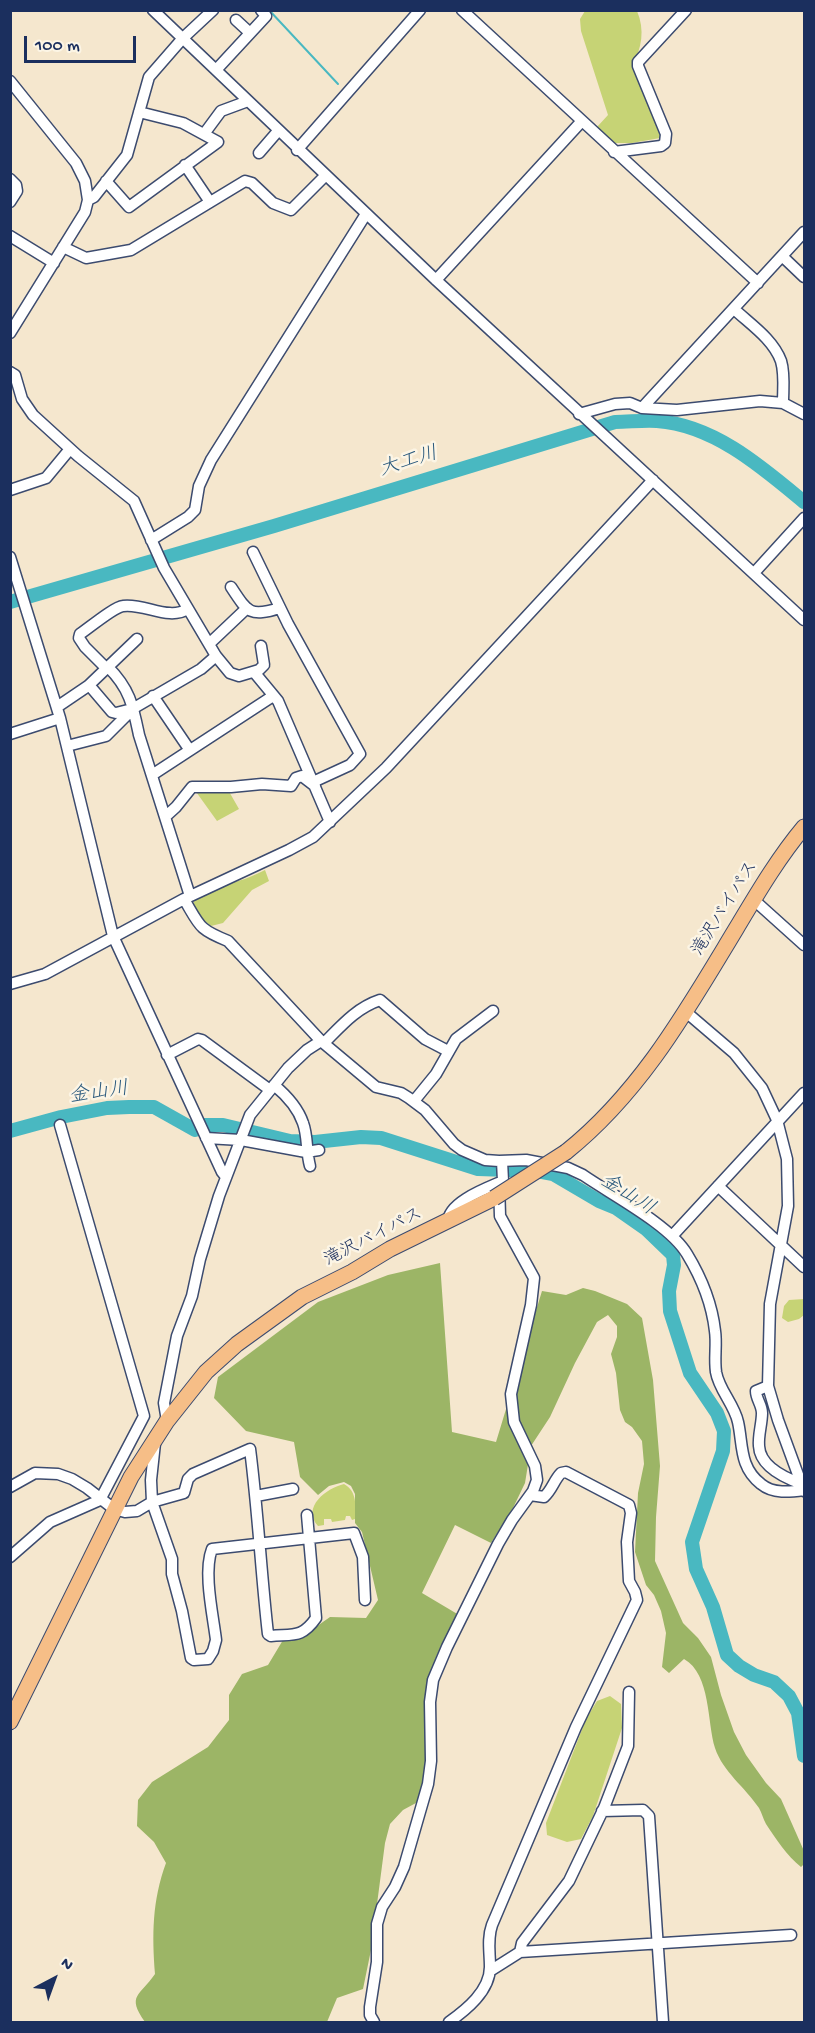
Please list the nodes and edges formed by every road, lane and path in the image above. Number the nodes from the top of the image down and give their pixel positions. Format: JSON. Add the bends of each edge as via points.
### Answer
{"nodes":[{"id":1,"x":153,"y":10,"type":"edge"},
{"id":2,"x":213,"y":10,"type":"edge"},
{"id":3,"x":261,"y":10,"type":"edge"},
{"id":4,"x":420,"y":10,"type":"edge"},
{"id":5,"x":462,"y":10,"type":"edge"},
{"id":6,"x":686,"y":10,"type":"edge"},
{"id":7,"x":236,"y":20,"type":"dead end"},
{"id":8,"x":249,"y":32,"type":"junction"},
{"id":9,"x":183,"y":38,"type":"junction"},
{"id":10,"x":216,"y":70,"type":"junction"},
{"id":11,"x":10,"y":81,"type":"edge"},
{"id":12,"x":248,"y":101,"type":"junction"},
{"id":13,"x":139,"y":112,"type":"junction"},
{"id":14,"x":581,"y":122,"type":"junction"},
{"id":15,"x":278,"y":131,"type":"junction"},
{"id":16,"x":204,"y":134,"type":"junction"},
{"id":17,"x":297,"y":150,"type":"junction"},
{"id":18,"x":614,"y":152,"type":"junction"},
{"id":19,"x":259,"y":153,"type":"dead end"},
{"id":20,"x":185,"y":165,"type":"junction"},
{"id":21,"x":325,"y":176,"type":"junction"},
{"id":22,"x":10,"y":179,"type":"edge"},
{"id":23,"x":106,"y":181,"type":"junction"},
{"id":24,"x":88,"y":200,"type":"junction"},
{"id":25,"x":10,"y":202,"type":"edge"},
{"id":26,"x":210,"y":202,"type":"junction"},
{"id":27,"x":366,"y":214,"type":"junction"},
{"id":28,"x":804,"y":232,"type":"edge"},
{"id":29,"x":10,"y":236,"type":"edge"},
{"id":30,"x":63,"y":247,"type":"junction"},
{"id":31,"x":782,"y":256,"type":"junction"},
{"id":32,"x":54,"y":263,"type":"junction"},
{"id":33,"x":804,"y":277,"type":"edge"},
{"id":34,"x":436,"y":280,"type":"junction"},
{"id":35,"x":758,"y":283,"type":"junction"},
{"id":36,"x":734,"y":309,"type":"junction"},
{"id":37,"x":10,"y":333,"type":"edge"},
{"id":38,"x":10,"y":372,"type":"edge"},
{"id":39,"x":783,"y":403,"type":"junction"},
{"id":40,"x":642,"y":408,"type":"junction"},
{"id":41,"x":579,"y":414,"type":"junction"},
{"id":42,"x":804,"y":414,"type":"edge"},
{"id":43,"x":70,"y":449,"type":"junction"},
{"id":44,"x":653,"y":480,"type":"junction"},
{"id":45,"x":10,"y":490,"type":"edge"},
{"id":46,"x":804,"y":518,"type":"edge"},
{"id":47,"x":151,"y":540,"type":"junction"},
{"id":48,"x":253,"y":552,"type":"dead end"},
{"id":49,"x":10,"y":557,"type":"edge"},
{"id":50,"x":754,"y":573,"type":"junction"},
{"id":51,"x":231,"y":587,"type":"dead end"},
{"id":52,"x":247,"y":608,"type":"junction"},
{"id":53,"x":280,"y":608,"type":"junction"},
{"id":54,"x":188,"y":609,"type":"junction"},
{"id":55,"x":804,"y":620,"type":"edge"},
{"id":56,"x":137,"y":639,"type":"dead end"},
{"id":57,"x":209,"y":644,"type":"junction"},
{"id":58,"x":261,"y":646,"type":"dead end"},
{"id":59,"x":216,"y":656,"type":"junction"},
{"id":60,"x":107,"y":668,"type":"junction"},
{"id":61,"x":254,"y":672,"type":"junction"},
{"id":62,"x":89,"y":685,"type":"junction"},
{"id":63,"x":153,"y":696,"type":"junction"},
{"id":64,"x":273,"y":696,"type":"junction"},
{"id":65,"x":134,"y":708,"type":"junction"},
{"id":66,"x":58,"y":713,"type":"junction"},
{"id":67,"x":10,"y":734,"type":"edge"},
{"id":68,"x":67,"y":746,"type":"junction"},
{"id":69,"x":189,"y":749,"type":"junction"},
{"id":70,"x":152,"y":775,"type":"junction"},
{"id":71,"x":314,"y":784,"type":"junction"},
{"id":72,"x":165,"y":817,"type":"junction"},
{"id":73,"x":330,"y":822,"type":"junction"},
{"id":74,"x":804,"y":827,"type":"edge"},
{"id":75,"x":187,"y":897,"type":"junction"},
{"id":76,"x":754,"y":900,"type":"junction"},
{"id":77,"x":113,"y":936,"type":"junction"},
{"id":78,"x":804,"y":945,"type":"edge"},
{"id":79,"x":10,"y":984,"type":"edge"},
{"id":80,"x":493,"y":1011,"type":"dead end"},
{"id":81,"x":686,"y":1011,"type":"junction"},
{"id":82,"x":323,"y":1042,"type":"junction"},
{"id":83,"x":448,"y":1051,"type":"junction"},
{"id":84,"x":167,"y":1055,"type":"junction"},
{"id":85,"x":272,"y":1088,"type":"junction"},
{"id":86,"x":804,"y":1093,"type":"edge"},
{"id":87,"x":414,"y":1101,"type":"junction"},
{"id":88,"x":777,"y":1122,"type":"junction"},
{"id":89,"x":60,"y":1125,"type":"dead end"},
{"id":90,"x":206,"y":1138,"type":"junction"},
{"id":91,"x":241,"y":1140,"type":"junction"},
{"id":92,"x":319,"y":1150,"type":"dead end"},
{"id":93,"x":306,"y":1152,"type":"junction"},
{"id":94,"x":502,"y":1161,"type":"junction"},
{"id":95,"x":309,"y":1166,"type":"dead end"},
{"id":96,"x":226,"y":1177,"type":"junction"},
{"id":97,"x":499,"y":1183,"type":"junction"},
{"id":98,"x":718,"y":1186,"type":"junction"},
{"id":99,"x":448,"y":1222,"type":"junction"},
{"id":100,"x":673,"y":1235,"type":"junction"},
{"id":101,"x":504,"y":1246,"type":"dead end"},
{"id":102,"x":782,"y":1246,"type":"junction"},
{"id":103,"x":519,"y":1249,"type":"junction"},
{"id":104,"x":804,"y":1267,"type":"edge"},
{"id":105,"x":768,"y":1386,"type":"junction"},
{"id":106,"x":167,"y":1421,"type":"junction"},
{"id":107,"x":155,"y":1437,"type":"junction"},
{"id":108,"x":10,"y":1487,"type":"edge"},
{"id":109,"x":804,"y":1488,"type":"edge"},
{"id":110,"x":293,"y":1489,"type":"dead end"},
{"id":111,"x":530,"y":1495,"type":"junction"},
{"id":112,"x":256,"y":1496,"type":"junction"},
{"id":113,"x":100,"y":1500,"type":"junction"},
{"id":114,"x":152,"y":1502,"type":"junction"},
{"id":115,"x":114,"y":1509,"type":"junction"},
{"id":116,"x":307,"y":1515,"type":"dead end"},
{"id":117,"x":310,"y":1539,"type":"junction"},
{"id":118,"x":258,"y":1544,"type":"junction"},
{"id":119,"x":10,"y":1557,"type":"edge"},
{"id":120,"x":365,"y":1600,"type":"dead end"},
{"id":121,"x":629,"y":1692,"type":"dead end"},
{"id":122,"x":10,"y":1722,"type":"edge"},
{"id":123,"x":602,"y":1811,"type":"junction"},
{"id":124,"x":791,"y":1935,"type":"dead end"},
{"id":125,"x":658,"y":1944,"type":"junction"},
{"id":126,"x":520,"y":1952,"type":"junction"},
{"id":127,"x":490,"y":1971,"type":"junction"},
{"id":128,"x":374,"y":2022,"type":"edge"},
{"id":129,"x":449,"y":2022,"type":"edge"},
{"id":130,"x":663,"y":2022,"type":"edge"}],
"edges":[{"from":1,"to":9,"type":"street"},
{"from":2,"to":9,"type":"street"},
{"from":3,"to":8,"type":"street","via":[[266,16]]},
{"from":4,"to":17,"type":"street"},
{"from":5,"to":14,"type":"street"},
{"from":6,"to":18,"type":"street","via":[[638,62],[666,134],[665,143]]},
{"from":7,"to":8,"type":"street"},
{"from":8,"to":10,"type":"street"},
{"from":9,"to":10,"type":"street"},
{"from":9,"to":13,"type":"street","via":[[148,77]]},
{"from":10,"to":12,"type":"street"},
{"from":11,"to":24,"type":"street","via":[[76,163],[85,181]]},
{"from":12,"to":15,"type":"street"},
{"from":12,"to":16,"type":"street","via":[[221,111]]},
{"from":13,"to":16,"type":"street","via":[[183,123]]},
{"from":13,"to":23,"type":"street","via":[[127,155]]},
{"from":14,"to":18,"type":"street"},
{"from":14,"to":34,"type":"street"},
{"from":15,"to":17,"type":"street"},
{"from":15,"to":19,"type":"street"},
{"from":16,"to":20,"type":"street","via":[[218,142]]},
{"from":17,"to":21,"type":"street"},
{"from":18,"to":35,"type":"street"},
{"from":20,"to":23,"type":"street","via":[[129,207]]},
{"from":20,"to":26,"type":"street"},
{"from":21,"to":26,"type":"street","via":[[291,210],[273,202],[248,181]]},
{"from":21,"to":27,"type":"street"},
{"from":22,"to":25,"type":"street","via":[[17,190]]},
{"from":23,"to":24,"type":"street"},
{"from":24,"to":30,"type":"street"},
{"from":26,"to":30,"type":"street","via":[[131,250],[86,258]]},
{"from":27,"to":34,"type":"street"},
{"from":27,"to":47,"type":"street","via":[[211,460],[199,486],[195,510]]},
{"from":28,"to":31,"type":"street"},
{"from":29,"to":32,"type":"street"},
{"from":30,"to":32,"type":"street"},
{"from":31,"to":33,"type":"street"},
{"from":31,"to":35,"type":"street"},
{"from":32,"to":37,"type":"street"},
{"from":34,"to":41,"type":"street"},
{"from":35,"to":36,"type":"street"},
{"from":36,"to":39,"type":"street","via":[[776,350],[783,375]]},
{"from":36,"to":40,"type":"street"},
{"from":38,"to":43,"type":"street","via":[[15,375],[26,406]]},
{"from":39,"to":40,"type":"street","via":[[745,402],[678,410]]},
{"from":39,"to":42,"type":"street"},
{"from":40,"to":41,"type":"street","via":[[630,403],[615,404]]},
{"from":41,"to":44,"type":"street"},
{"from":43,"to":45,"type":"street","via":[[46,478]]},
{"from":43,"to":47,"type":"street","via":[[134,501]]},
{"from":44,"to":50,"type":"street"},
{"from":44,"to":73,"type":"street","via":[[386,768]]},
{"from":46,"to":50,"type":"street"},
{"from":47,"to":54,"type":"street"},
{"from":48,"to":53,"type":"street"},
{"from":49,"to":66,"type":"street"},
{"from":50,"to":55,"type":"street"},
{"from":51,"to":52,"type":"street"},
{"from":52,"to":53,"type":"street","via":[[260,614]]},
{"from":52,"to":57,"type":"street"},
{"from":53,"to":71,"type":"street","via":[[360,754],[350,765]]},
{"from":54,"to":57,"type":"street"},
{"from":54,"to":60,"type":"street","via":[[175,614],[125,605],[80,634],[85,647]]},
{"from":56,"to":60,"type":"street"},
{"from":57,"to":59,"type":"street"},
{"from":58,"to":61,"type":"street","via":[[264,664]]},
{"from":59,"to":61,"type":"street","via":[[235,676]]},
{"from":59,"to":63,"type":"street"},
{"from":60,"to":62,"type":"street"},
{"from":60,"to":65,"type":"street","via":[[123,685]]},
{"from":61,"to":64,"type":"street"},
{"from":62,"to":65,"type":"street","via":[[112,712]]},
{"from":62,"to":66,"type":"street"},
{"from":63,"to":65,"type":"street"},
{"from":63,"to":69,"type":"street"},
{"from":64,"to":69,"type":"street"},
{"from":64,"to":71,"type":"street"},
{"from":65,"to":68,"type":"street","via":[[106,736]]},
{"from":65,"to":70,"type":"street"},
{"from":66,"to":67,"type":"street"},
{"from":66,"to":68,"type":"street"},
{"from":68,"to":77,"type":"street"},
{"from":69,"to":70,"type":"street"},
{"from":70,"to":72,"type":"street"},
{"from":71,"to":72,"type":"street","via":[[302,776],[291,786],[192,787]]},
{"from":71,"to":73,"type":"street"},
{"from":72,"to":75,"type":"street"},
{"from":73,"to":75,"type":"street","via":[[289,850]]},
{"from":74,"to":76,"type":"highway","name":"滝沢バイパス"},
{"from":75,"to":77,"type":"street"},
{"from":75,"to":82,"type":"street","via":[[200,927],[228,940]]},
{"from":76,"to":78,"type":"street"},
{"from":76,"to":81,"type":"highway","name":"滝沢バイパス"},
{"from":77,"to":79,"type":"street","via":[[45,974]]},
{"from":77,"to":84,"type":"street"},
{"from":80,"to":83,"type":"street","via":[[462,1032]]},
{"from":81,"to":88,"type":"street","via":[[734,1053],[762,1088]]},
{"from":81,"to":99,"type":"highway","name":"滝沢バイパス","bridge":true,"via":[[623,1099],[592,1130],[566,1152]]},
{"from":82,"to":83,"type":"street","via":[[354,1014],[380,1000],[425,1039]]},
{"from":82,"to":85,"type":"street","via":[[299,1057]]},
{"from":82,"to":87,"type":"street","via":[[376,1088],[401,1093]]},
{"from":83,"to":87,"type":"street","via":[[436,1074]]},
{"from":84,"to":85,"type":"street","via":[[202,1040]]},
{"from":84,"to":90,"type":"street"},
{"from":85,"to":91,"type":"street","via":[[250,1115]]},
{"from":85,"to":93,"type":"street","via":[[284,1093],[303,1124]]},
{"from":86,"to":88,"type":"street"},
{"from":87,"to":94,"type":"street","via":[[462,1150],[485,1160]]},
{"from":88,"to":98,"type":"street"},
{"from":88,"to":102,"type":"street","via":[[787,1159],[788,1206]]},
{"from":89,"to":113,"type":"street","via":[[144,1416]]},
{"from":90,"to":91,"type":"street"},
{"from":90,"to":96,"type":"street"},
{"from":91,"to":93,"type":"street"},
{"from":91,"to":96,"type":"street"},
{"from":92,"to":93,"type":"street"},
{"from":93,"to":95,"type":"street"},
{"from":94,"to":97,"type":"street","via":[[503,1180]]},
{"from":94,"to":100,"type":"street","via":[[526,1160],[568,1168]]},
{"from":96,"to":106,"type":"street","via":[[175,1342],[164,1403]]},
{"from":97,"to":99,"type":"street","via":[[459,1202]]},
{"from":97,"to":103,"type":"street","via":[[500,1216]]},
{"from":98,"to":100,"type":"street"},
{"from":98,"to":102,"type":"street"},
{"from":99,"to":106,"type":"highway","name":"滝沢バイパス","via":[[279,1312],[206,1372]]},
{"from":100,"to":109,"type":"street","via":[[688,1255],[706,1296],[715,1330],[716,1372],[733,1407],[740,1450],[752,1474],[765,1487],[777,1491]]},
{"from":101,"to":103,"type":"street"},
{"from":102,"to":104,"type":"street"},
{"from":102,"to":105,"type":"street","via":[[770,1304]]},
{"from":103,"to":111,"type":"street","via":[[534,1278],[511,1408],[518,1434],[536,1471],[536,1485]]},
{"from":105,"to":109,"type":"street"},
{"from":105,"to":109,"type":"street","via":[[756,1391],[762,1410],[760,1453],[772,1469]]},
{"from":106,"to":107,"type":"highway","name":"滝沢バイパス"},
{"from":107,"to":114,"type":"street"},
{"from":107,"to":115,"type":"highway","name":"滝沢バイパス"},
{"from":108,"to":113,"type":"street","via":[[35,1473],[58,1474],[80,1484]]},
{"from":110,"to":112,"type":"street"},
{"from":111,"to":127,"type":"street","via":[[544,1497],[558,1475],[566,1472],[629,1505],[629,1581],[637,1600],[576,1727],[492,1925],[488,1936]]},
{"from":111,"to":128,"type":"street","via":[[498,1545],[433,1680],[428,1784],[405,1867],[378,1915],[377,1962],[370,2007]]},
{"from":112,"to":114,"type":"street","via":[[250,1449],[193,1474],[184,1493]]},
{"from":112,"to":118,"type":"street"},
{"from":113,"to":115,"type":"street"},
{"from":113,"to":119,"type":"street","via":[[50,1522]]},
{"from":114,"to":115,"type":"street","via":[[136,1511]]},
{"from":114,"to":118,"type":"street","via":[[172,1559],[175,1590],[190,1658],[194,1660],[208,1659],[216,1640],[209,1570],[212,1549]]},
{"from":115,"to":122,"type":"highway","name":"滝沢バイパス"},
{"from":116,"to":117,"type":"street"},
{"from":117,"to":118,"type":"street"},
{"from":117,"to":118,"type":"street","via":[[316,1618],[302,1633],[268,1634]]},
{"from":117,"to":120,"type":"street","via":[[354,1533],[363,1557]]},
{"from":121,"to":123,"type":"street","via":[[628,1746]]},
{"from":123,"to":125,"type":"street","via":[[643,1810],[649,1816]]},
{"from":123,"to":126,"type":"street","via":[[569,1881],[522,1943]]},
{"from":124,"to":125,"type":"street"},
{"from":125,"to":126,"type":"street"},
{"from":125,"to":130,"type":"street"},
{"from":126,"to":127,"type":"street"},
{"from":127,"to":129,"type":"street","via":[[477,1998],[463,2014]]}]}
